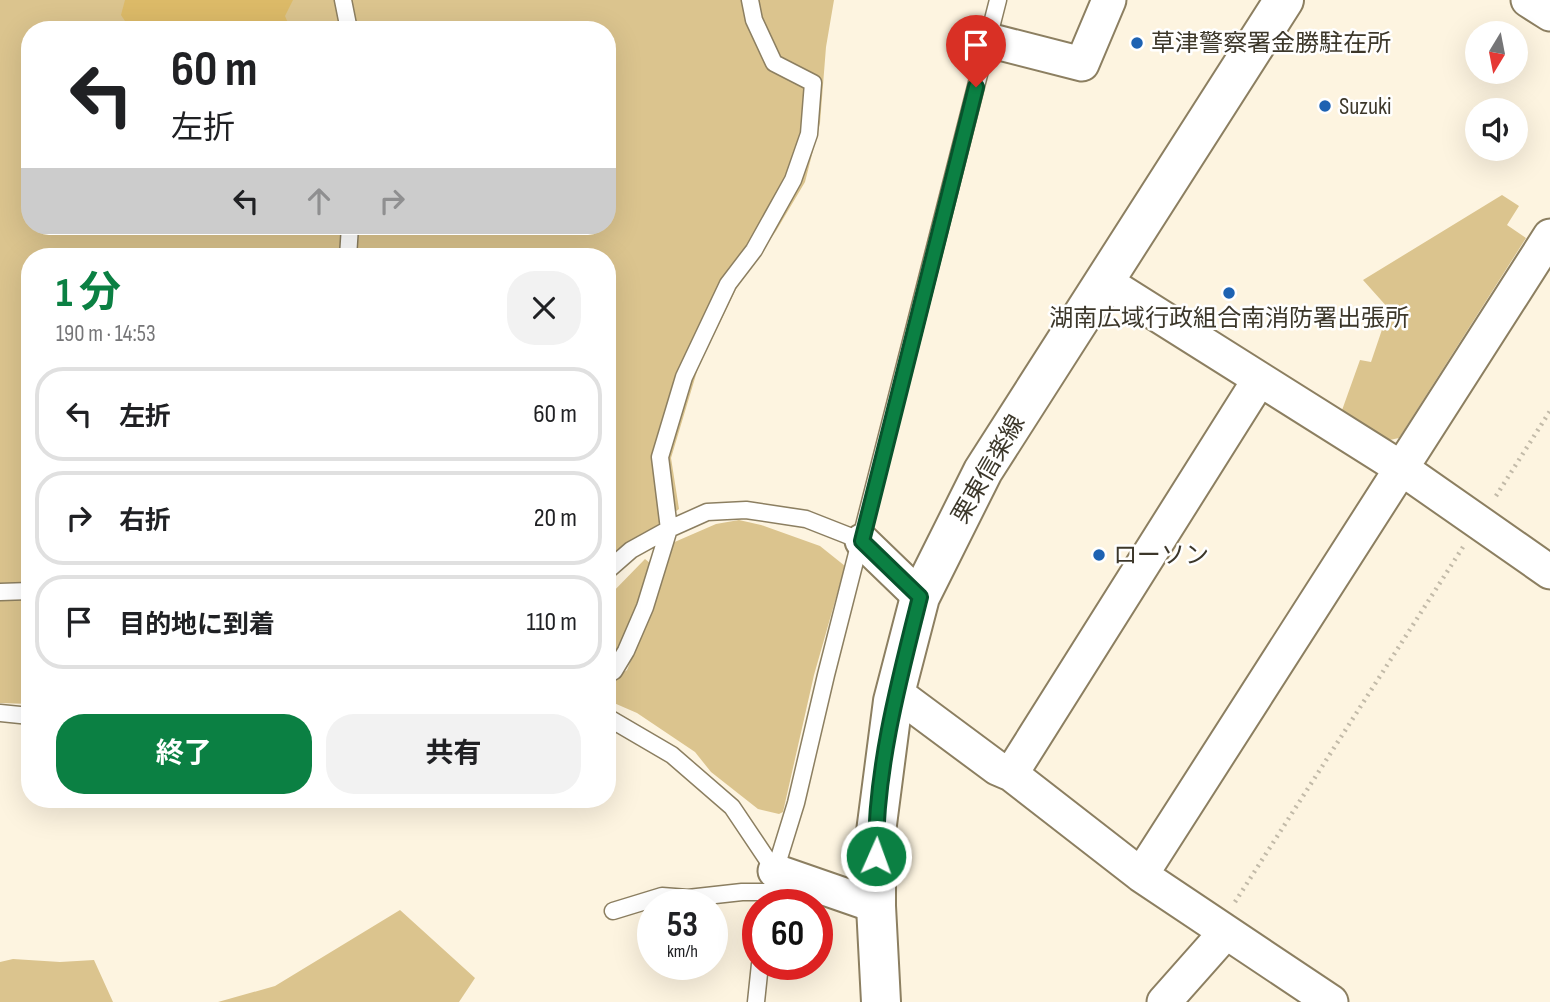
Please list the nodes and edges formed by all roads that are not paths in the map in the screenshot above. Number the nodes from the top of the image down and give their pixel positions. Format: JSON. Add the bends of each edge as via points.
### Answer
{"nodes":[{"id":1,"x":343,"y":0,"type":"edge"},
{"id":2,"x":750,"y":0,"type":"edge"},
{"id":3,"x":998,"y":0,"type":"edge"},
{"id":4,"x":1108,"y":0,"type":"edge"},
{"id":5,"x":1284,"y":0,"type":"edge"},
{"id":6,"x":1528,"y":0,"type":"edge"},
{"id":7,"x":1550,"y":14,"type":"edge"},
{"id":8,"x":347,"y":21,"type":"edge"},
{"id":9,"x":988,"y":40,"type":"junction"},
{"id":10,"x":1550,"y":236,"type":"edge"},
{"id":11,"x":1104,"y":281,"type":"junction"},
{"id":12,"x":1259,"y":380,"type":"junction"},
{"id":13,"x":1401,"y":468,"type":"junction"},
{"id":14,"x":669,"y":529,"type":"junction"},
{"id":15,"x":862,"y":541,"type":"junction"},
{"id":16,"x":616,"y":563,"type":"edge"},
{"id":17,"x":1550,"y":572,"type":"edge"},
{"id":18,"x":21,"y":592,"type":"edge"},
{"id":19,"x":0,"y":593,"type":"edge"},
{"id":20,"x":920,"y":597,"type":"junction"},
{"id":21,"x":616,"y":668,"type":"edge"},
{"id":22,"x":896,"y":693,"type":"junction"},
{"id":23,"x":0,"y":713,"type":"edge"},
{"id":24,"x":21,"y":715,"type":"edge"},
{"id":25,"x":616,"y":722,"type":"edge"},
{"id":26,"x":1012,"y":774,"type":"junction"},
{"id":27,"x":1141,"y":874,"type":"junction"},
{"id":28,"x":772,"y":889,"type":"edge"},
{"id":29,"x":742,"y":892,"type":"edge"},
{"id":30,"x":833,"y":899,"type":"edge"},
{"id":31,"x":876,"y":906,"type":"junction"},
{"id":32,"x":613,"y":911,"type":"dead end"},
{"id":33,"x":1226,"y":932,"type":"junction"},
{"id":34,"x":759,"y":980,"type":"edge"},
{"id":35,"x":757,"y":1002,"type":"edge"},
{"id":36,"x":881,"y":1002,"type":"edge"},
{"id":37,"x":1164,"y":1002,"type":"edge"},
{"id":38,"x":1331,"y":1002,"type":"edge"}],
"edges":[{"from":1,"to":8,"type":"lane"},
{"from":2,"to":14,"type":"lane","via":[[774,63],[813,83],[808,134],[793,180],[729,284],[684,377],[660,457]]},
{"from":3,"to":9,"type":"lane"},
{"from":4,"to":9,"type":"street","via":[[1082,64]]},
{"from":5,"to":11,"type":"main road","name":"栗東信楽線"},
{"from":6,"to":7,"type":"street"},
{"from":9,"to":15,"type":"lane"},
{"from":10,"to":13,"type":"street"},
{"from":11,"to":12,"type":"street"},
{"from":11,"to":20,"type":"main road","name":"栗東信楽線","via":[[983,471]]},
{"from":12,"to":13,"type":"street"},
{"from":12,"to":26,"type":"street"},
{"from":13,"to":17,"type":"street"},
{"from":13,"to":27,"type":"street"},
{"from":14,"to":15,"type":"lane","via":[[707,512],[746,510],[806,519]]},
{"from":14,"to":16,"type":"lane"},
{"from":14,"to":21,"type":"lane","via":[[645,607]]},
{"from":15,"to":20,"type":"street"},
{"from":15,"to":28,"type":"lane"},
{"from":18,"to":19,"type":"lane"},
{"from":20,"to":22,"type":"main road","name":"栗東信楽線"},
{"from":22,"to":26,"type":"street","via":[[997,768]]},
{"from":22,"to":31,"type":"main road","name":"栗東信楽線","via":[[876,832]]},
{"from":23,"to":24,"type":"lane"},
{"from":25,"to":28,"type":"lane","via":[[672,755],[732,807]]},
{"from":26,"to":27,"type":"street"},
{"from":27,"to":33,"type":"street"},
{"from":29,"to":32,"type":"lane","via":[[662,896]]},
{"from":30,"to":31,"type":"street"},
{"from":31,"to":36,"type":"main road","name":"栗東信楽線"},
{"from":33,"to":37,"type":"street"},
{"from":33,"to":38,"type":"street"},
{"from":34,"to":35,"type":"lane"}]}
